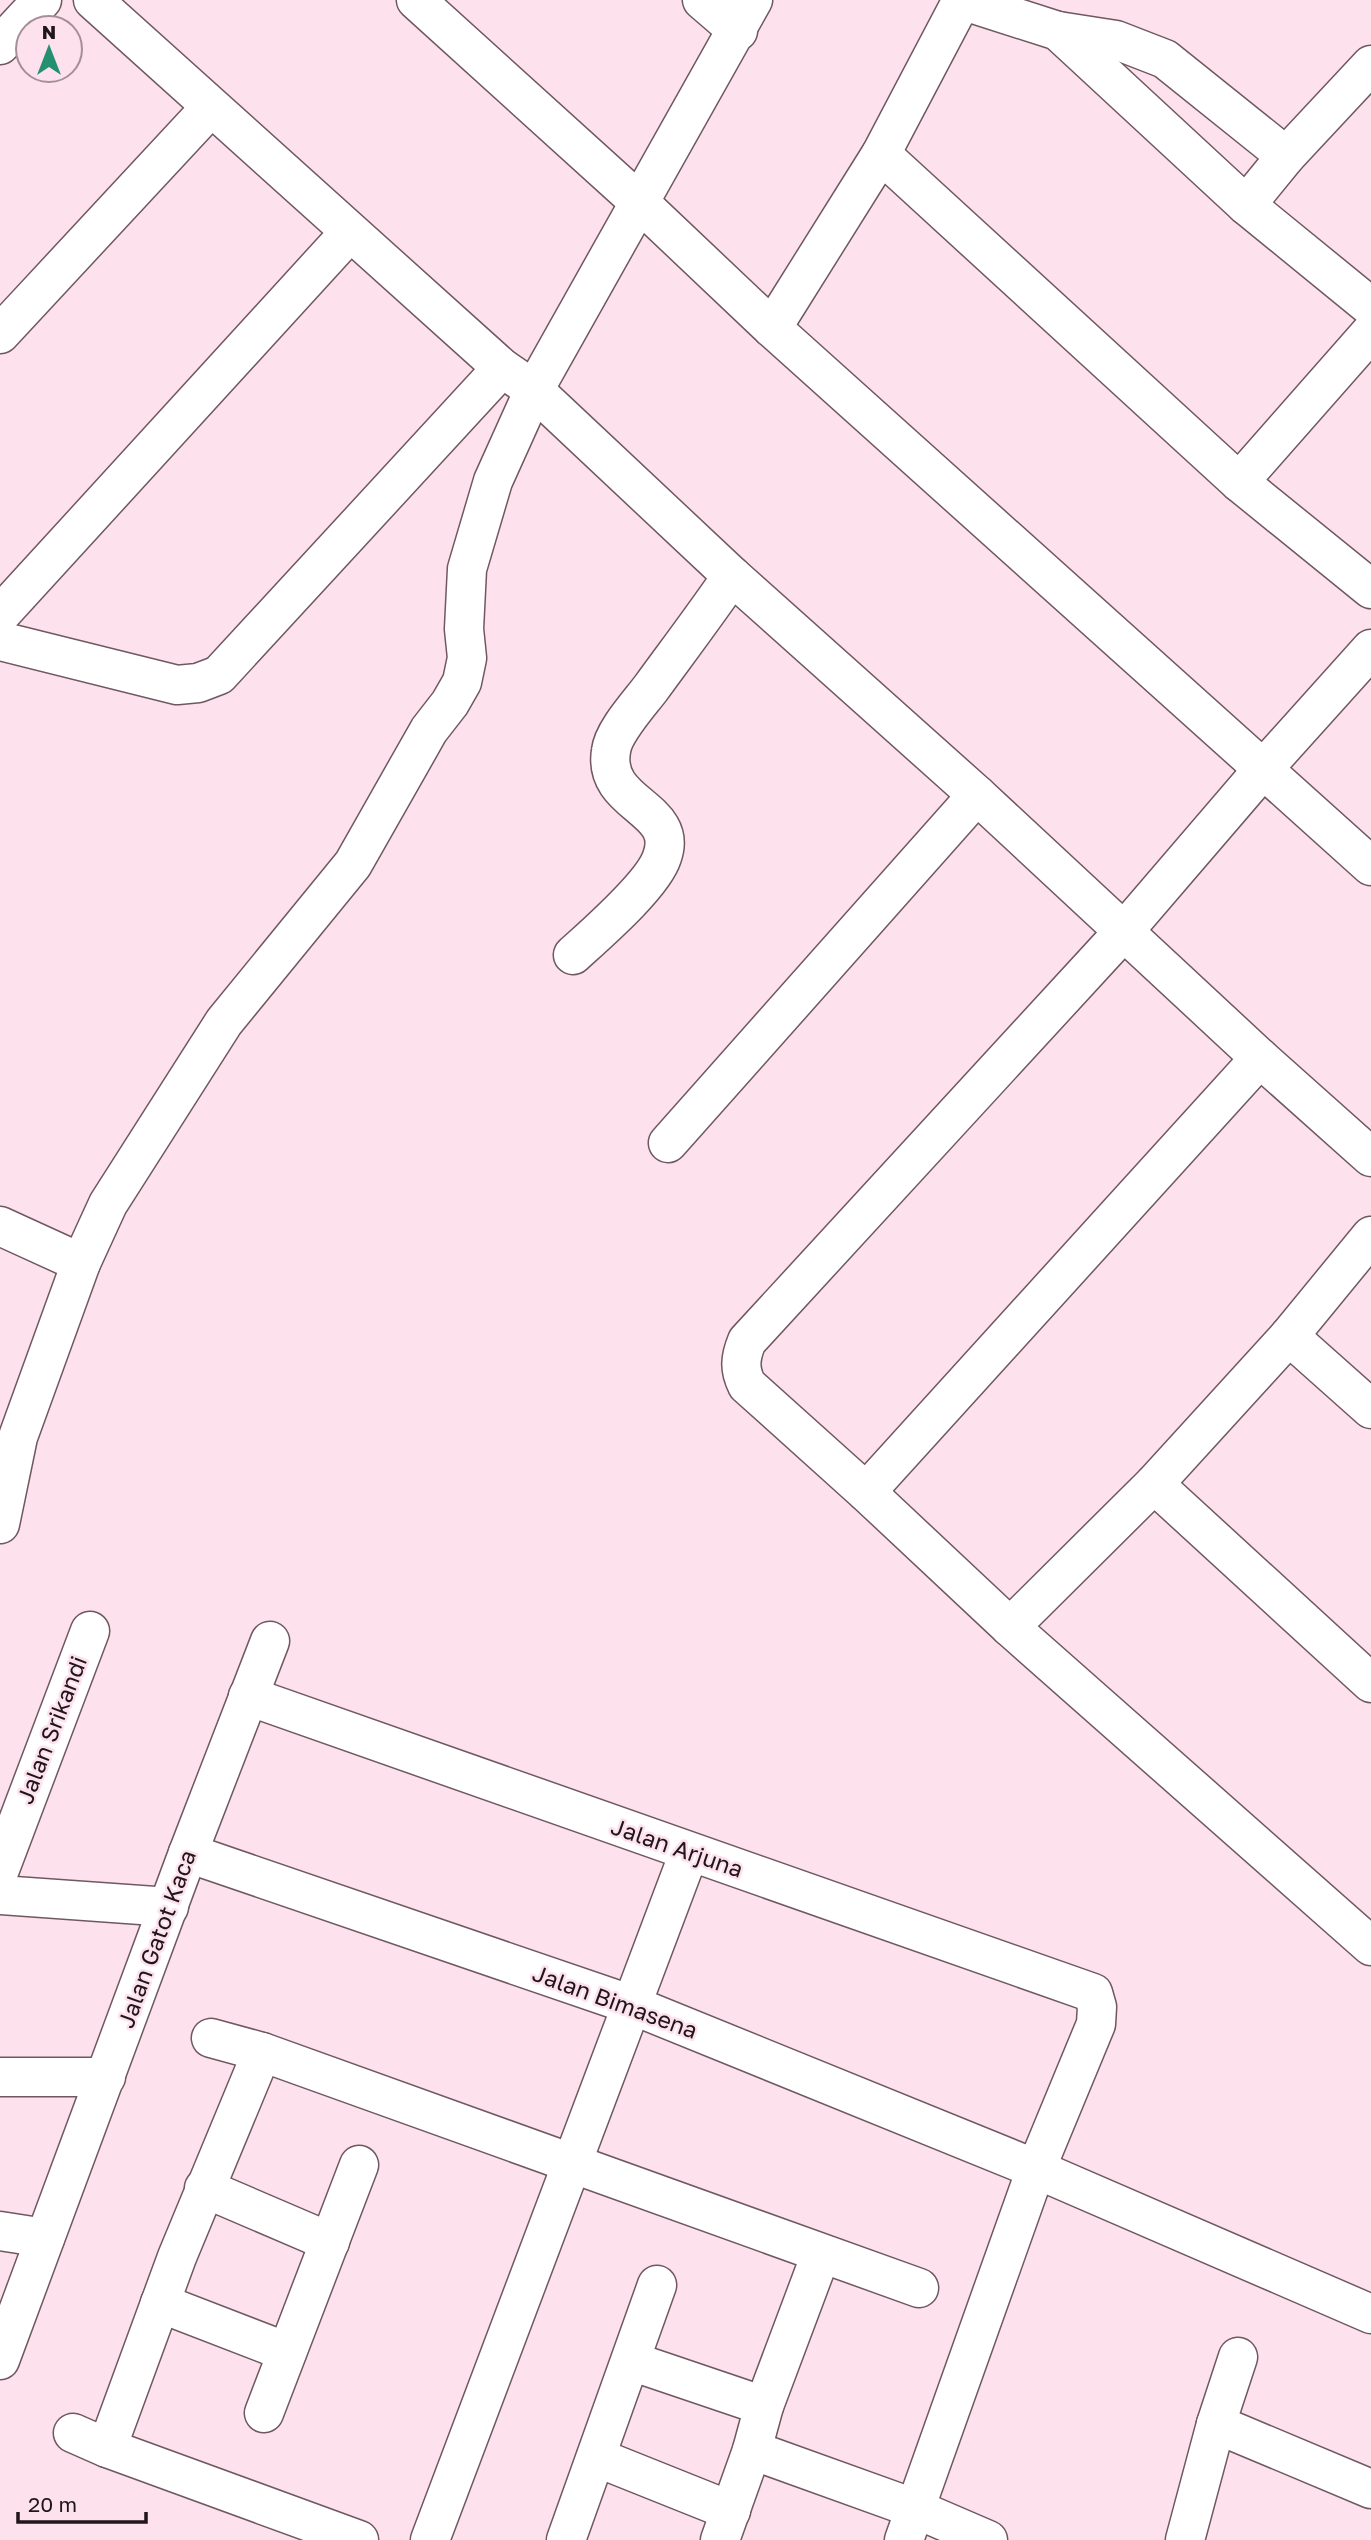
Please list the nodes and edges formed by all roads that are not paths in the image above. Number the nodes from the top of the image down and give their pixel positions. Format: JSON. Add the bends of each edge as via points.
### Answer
{"nodes":[{"id":1,"x":41,"y":0,"type":"edge"},
{"id":2,"x":93,"y":0,"type":"edge"},
{"id":3,"x":416,"y":0,"type":"edge"},
{"id":4,"x":702,"y":0,"type":"edge"},
{"id":5,"x":961,"y":0,"type":"edge"},
{"id":6,"x":745,"y":15,"type":"edge"},
{"id":7,"x":1058,"y":31,"type":"junction"},
{"id":8,"x":0,"y":45,"type":"edge"},
{"id":9,"x":1371,"y":65,"type":"edge"},
{"id":10,"x":211,"y":107,"type":"junction"},
{"id":11,"x":881,"y":154,"type":"junction"},
{"id":12,"x":1286,"y":156,"type":"junction"},
{"id":13,"x":639,"y":202,"type":"junction"},
{"id":14,"x":1246,"y":205,"type":"junction"},
{"id":15,"x":350,"y":232,"type":"junction"},
{"id":16,"x":1371,"y":307,"type":"edge"},
{"id":17,"x":772,"y":328,"type":"junction"},
{"id":18,"x":1371,"y":332,"type":"edge"},
{"id":19,"x":0,"y":334,"type":"edge"},
{"id":20,"x":502,"y":368,"type":"junction"},
{"id":21,"x":534,"y":390,"type":"junction"},
{"id":22,"x":1239,"y":482,"type":"junction"},
{"id":23,"x":732,"y":576,"type":"junction"},
{"id":24,"x":1371,"y":589,"type":"edge"},
{"id":25,"x":0,"y":615,"type":"edge"},
{"id":26,"x":0,"y":641,"type":"edge"},
{"id":27,"x":1371,"y":649,"type":"edge"},
{"id":28,"x":1264,"y":768,"type":"junction"},
{"id":29,"x":977,"y":795,"type":"junction"},
{"id":30,"x":1371,"y":866,"type":"edge"},
{"id":31,"x":1125,"y":930,"type":"junction"},
{"id":32,"x":573,"y":955,"type":"dead end"},
{"id":33,"x":1261,"y":1058,"type":"junction"},
{"id":34,"x":668,"y":1143,"type":"dead end"},
{"id":35,"x":1371,"y":1157,"type":"edge"},
{"id":36,"x":0,"y":1226,"type":"edge"},
{"id":37,"x":1371,"y":1236,"type":"edge"},
{"id":38,"x":81,"y":1263,"type":"junction"},
{"id":39,"x":1289,"y":1336,"type":"junction"},
{"id":40,"x":1371,"y":1409,"type":"edge"},
{"id":41,"x":1154,"y":1484,"type":"junction"},
{"id":42,"x":866,"y":1492,"type":"junction"},
{"id":43,"x":0,"y":1524,"type":"edge"},
{"id":44,"x":1010,"y":1627,"type":"junction"},
{"id":45,"x":90,"y":1631,"type":"dead end"},
{"id":46,"x":270,"y":1641,"type":"dead end"},
{"id":47,"x":1371,"y":1683,"type":"edge"},
{"id":48,"x":248,"y":1696,"type":"junction"},
{"id":49,"x":188,"y":1853,"type":"junction"},
{"id":50,"x":689,"y":1853,"type":"junction"},
{"id":51,"x":0,"y":1869,"type":"edge"},
{"id":52,"x":0,"y":1895,"type":"edge"},
{"id":53,"x":169,"y":1907,"type":"junction"},
{"id":54,"x":1371,"y":1946,"type":"edge"},
{"id":55,"x":632,"y":2005,"type":"junction"},
{"id":56,"x":211,"y":2038,"type":"dead end"},
{"id":57,"x":262,"y":2052,"type":"junction"},
{"id":58,"x":0,"y":2077,"type":"edge"},
{"id":59,"x":106,"y":2077,"type":"junction"},
{"id":60,"x":572,"y":2164,"type":"junction"},
{"id":61,"x":359,"y":2165,"type":"dead end"},
{"id":62,"x":1036,"y":2169,"type":"junction"},
{"id":63,"x":204,"y":2188,"type":"junction"},
{"id":64,"x":0,"y":2231,"type":"edge"},
{"id":65,"x":45,"y":2238,"type":"junction"},
{"id":66,"x":330,"y":2242,"type":"junction"},
{"id":67,"x":821,"y":2254,"type":"junction"},
{"id":68,"x":657,"y":2285,"type":"dead end"},
{"id":69,"x":919,"y":2288,"type":"dead end"},
{"id":70,"x":160,"y":2303,"type":"junction"},
{"id":71,"x":1371,"y":2314,"type":"edge"},
{"id":72,"x":287,"y":2352,"type":"junction"},
{"id":73,"x":1238,"y":2357,"type":"dead end"},
{"id":74,"x":0,"y":2360,"type":"edge"},
{"id":75,"x":631,"y":2361,"type":"junction"},
{"id":76,"x":764,"y":2406,"type":"junction"},
{"id":77,"x":264,"y":2413,"type":"dead end"},
{"id":78,"x":1216,"y":2424,"type":"junction"},
{"id":79,"x":752,"y":2450,"type":"junction"},
{"id":80,"x":596,"y":2457,"type":"junction"},
{"id":81,"x":1371,"y":2489,"type":"edge"},
{"id":82,"x":910,"y":2524,"type":"edge"},
{"id":83,"x":725,"y":2525,"type":"edge"},
{"id":84,"x":359,"y":2540,"type":"edge"},
{"id":85,"x":430,"y":2540,"type":"edge"},
{"id":86,"x":566,"y":2540,"type":"edge"},
{"id":87,"x":988,"y":2540,"type":"edge"},
{"id":88,"x":1185,"y":2540,"type":"edge"}],
"edges":[{"from":1,"to":8,"type":"street"},
{"from":2,"to":10,"type":"street"},
{"from":3,"to":13,"type":"street"},
{"from":4,"to":6,"type":"street"},
{"from":5,"to":7,"type":"street"},
{"from":5,"to":11,"type":"street"},
{"from":6,"to":13,"type":"street"},
{"from":7,"to":12,"type":"street","via":[[1116,40],[1165,59]]},
{"from":7,"to":14,"type":"street"},
{"from":9,"to":12,"type":"street"},
{"from":10,"to":15,"type":"street"},
{"from":10,"to":19,"type":"street"},
{"from":11,"to":17,"type":"street"},
{"from":11,"to":22,"type":"street"},
{"from":12,"to":14,"type":"street"},
{"from":13,"to":17,"type":"street"},
{"from":13,"to":21,"type":"street"},
{"from":14,"to":16,"type":"street"},
{"from":15,"to":20,"type":"street"},
{"from":15,"to":25,"type":"street"},
{"from":17,"to":28,"type":"street"},
{"from":18,"to":22,"type":"street"},
{"from":20,"to":21,"type":"street"},
{"from":20,"to":26,"type":"street","via":[[219,676],[177,685]]},
{"from":21,"to":23,"type":"street"},
{"from":21,"to":38,"type":"street","via":[[493,481],[467,569],[467,658],[462,682],[429,730],[353,864],[224,1022],[108,1204]]},
{"from":22,"to":24,"type":"street"},
{"from":23,"to":29,"type":"street"},
{"from":23,"to":32,"type":"street","via":[[611,749],[615,784],[660,824],[662,858],[630,901]]},
{"from":27,"to":28,"type":"street"},
{"from":28,"to":30,"type":"street"},
{"from":28,"to":31,"type":"street"},
{"from":29,"to":31,"type":"street"},
{"from":29,"to":34,"type":"street"},
{"from":31,"to":33,"type":"street"},
{"from":31,"to":42,"type":"street","via":[[747,1341],[741,1354],[740,1372],[747,1385]]},
{"from":33,"to":35,"type":"street"},
{"from":33,"to":42,"type":"street"},
{"from":36,"to":38,"type":"street"},
{"from":37,"to":39,"type":"street"},
{"from":38,"to":43,"type":"street","via":[[18,1437]]},
{"from":39,"to":40,"type":"street"},
{"from":39,"to":41,"type":"street"},
{"from":41,"to":44,"type":"street"},
{"from":41,"to":47,"type":"street"},
{"from":42,"to":44,"type":"street"},
{"from":44,"to":54,"type":"street"},
{"from":45,"to":51,"type":"street","name":"Jalan Srikandi"},
{"from":46,"to":48,"type":"street","name":"Jalan Gatot Kaca"},
{"from":48,"to":49,"type":"street","name":"Jalan Gatot Kaca"},
{"from":48,"to":50,"type":"street","name":"Jalan Arjuna"},
{"from":49,"to":53,"type":"street","name":"Jalan Gatot Kaca"},
{"from":49,"to":55,"type":"street","name":"Jalan Bimasena"},
{"from":50,"to":55,"type":"street"},
{"from":50,"to":62,"type":"street","name":"Jalan Arjuna","via":[[1093,1993],[1096,2024]]},
{"from":52,"to":53,"type":"street"},
{"from":53,"to":59,"type":"street","name":"Jalan Gatot Kaca"},
{"from":55,"to":60,"type":"street"},
{"from":55,"to":62,"type":"street","name":"Jalan Bimasena"},
{"from":56,"to":57,"type":"street"},
{"from":57,"to":60,"type":"street"},
{"from":57,"to":63,"type":"street"},
{"from":58,"to":59,"type":"street"},
{"from":59,"to":65,"type":"street","name":"Jalan Gatot Kaca"},
{"from":60,"to":67,"type":"street"},
{"from":60,"to":85,"type":"street"},
{"from":61,"to":66,"type":"street"},
{"from":62,"to":71,"type":"street","name":"Jalan Bimasena"},
{"from":62,"to":82,"type":"street"},
{"from":63,"to":66,"type":"street"},
{"from":63,"to":70,"type":"street"},
{"from":64,"to":65,"type":"street"},
{"from":65,"to":74,"type":"street","name":"Jalan Gatot Kaca"},
{"from":66,"to":72,"type":"street"},
{"from":67,"to":69,"type":"street"},
{"from":67,"to":76,"type":"street"},
{"from":68,"to":75,"type":"street"},
{"from":70,"to":72,"type":"street"},
{"from":70,"to":84,"type":"street","via":[[90,2441]]},
{"from":72,"to":77,"type":"street"},
{"from":73,"to":78,"type":"street"},
{"from":75,"to":76,"type":"street"},
{"from":75,"to":80,"type":"street"},
{"from":76,"to":79,"type":"street"},
{"from":78,"to":81,"type":"street"},
{"from":78,"to":88,"type":"street"},
{"from":79,"to":82,"type":"street"},
{"from":79,"to":83,"type":"street"},
{"from":80,"to":83,"type":"street"},
{"from":80,"to":86,"type":"street"},
{"from":82,"to":87,"type":"street"}]}
